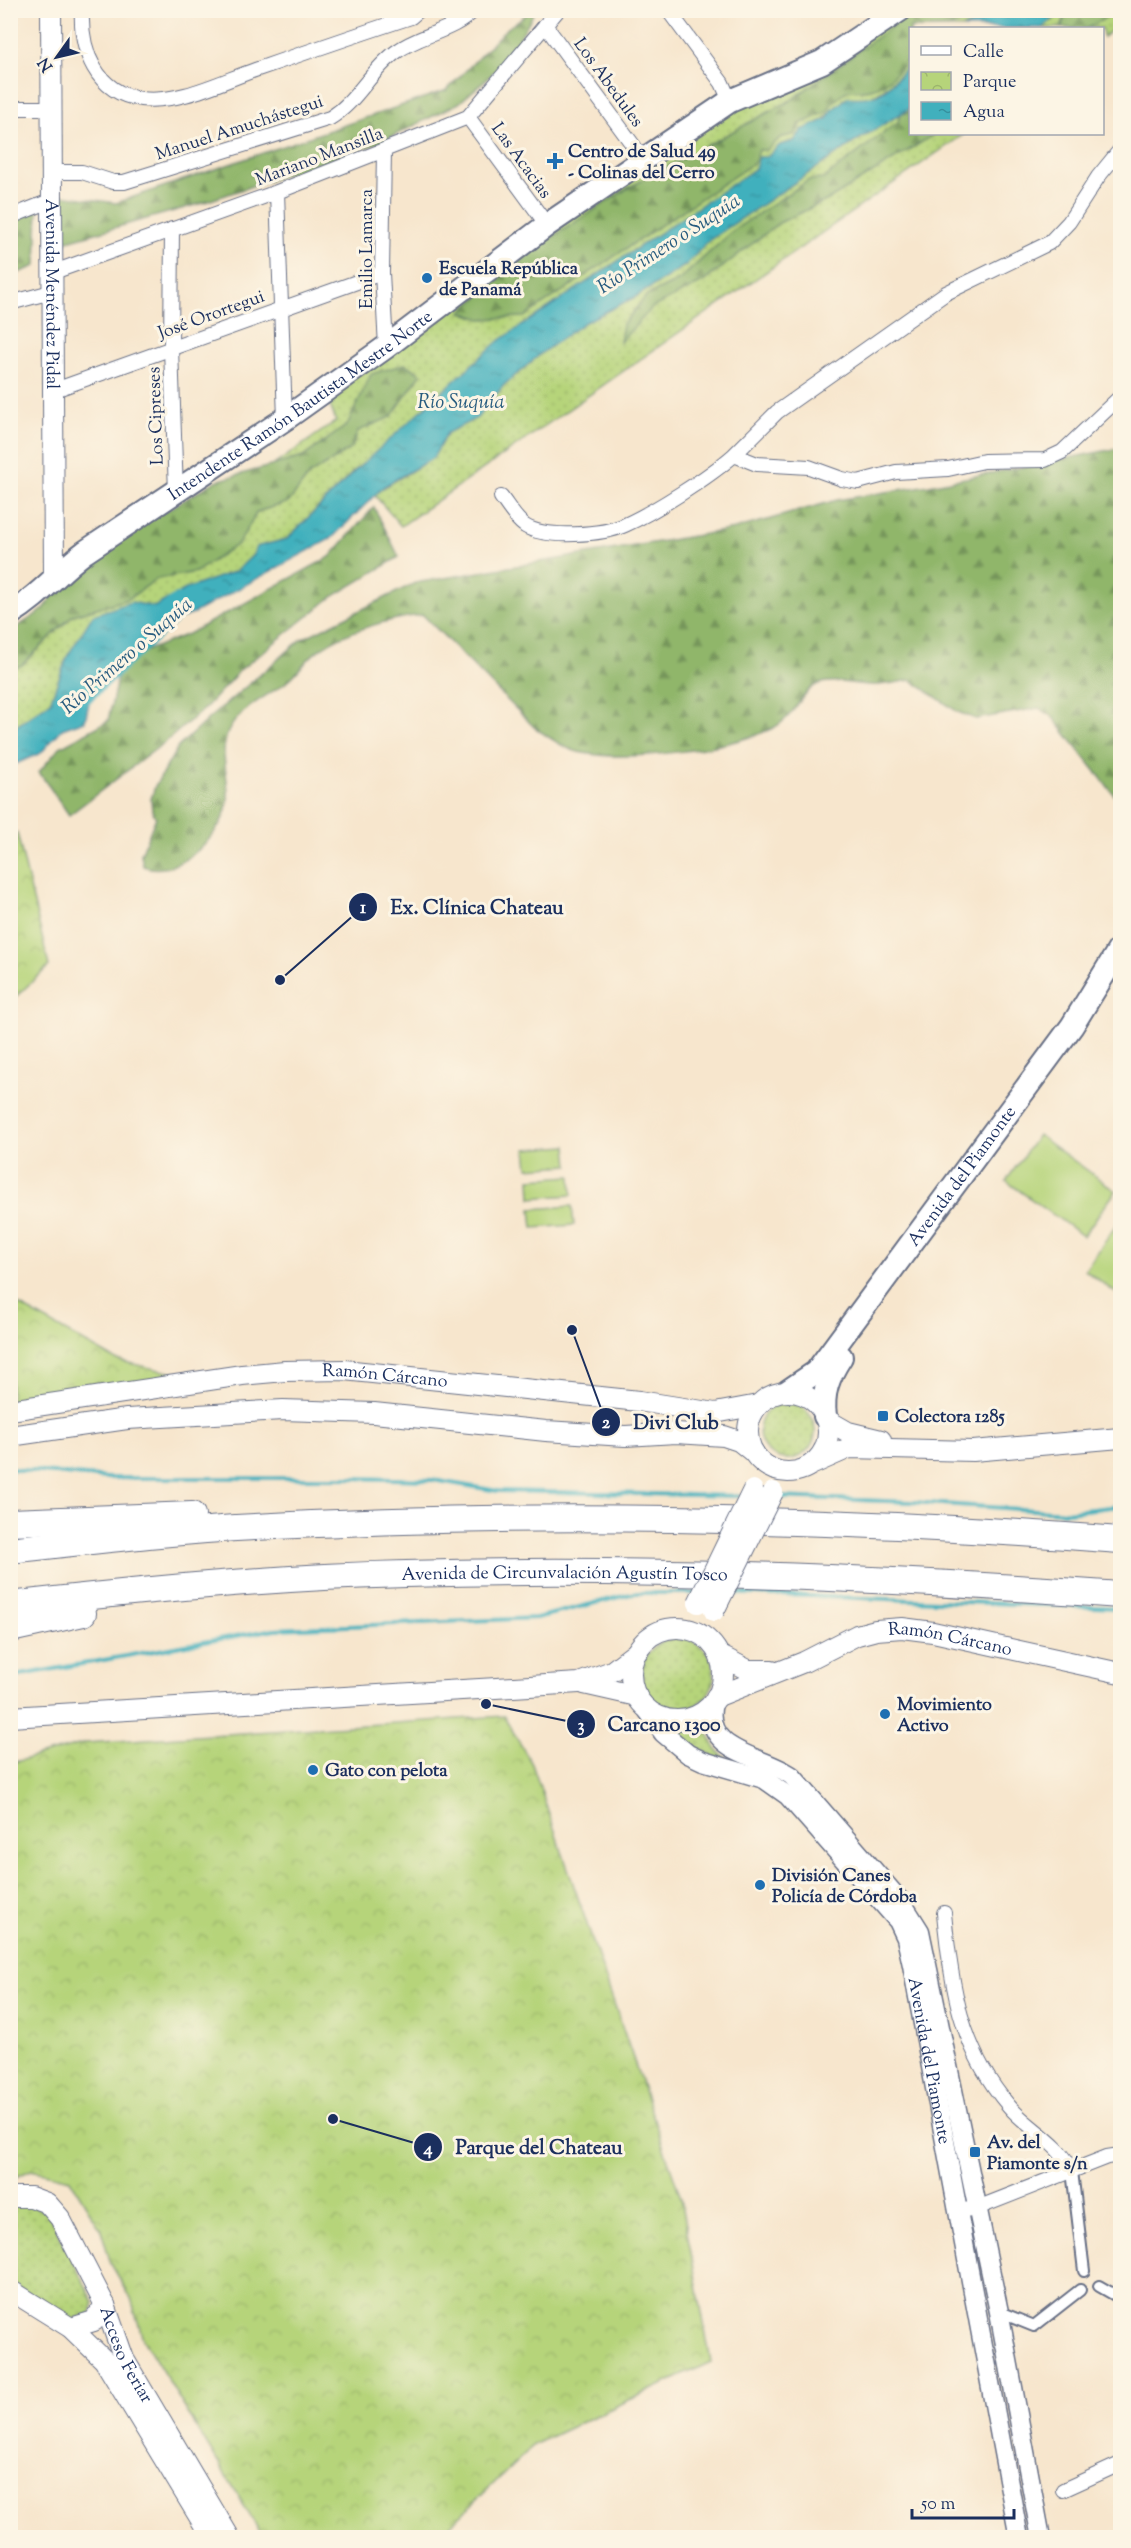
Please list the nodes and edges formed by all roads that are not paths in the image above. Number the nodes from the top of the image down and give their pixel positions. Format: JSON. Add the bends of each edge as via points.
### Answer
{"nodes":[{"id":1,"x":51,"y":10,"type":"edge"},
{"id":2,"x":82,"y":10,"type":"edge"},
{"id":3,"x":419,"y":10,"type":"edge"},
{"id":4,"x":474,"y":10,"type":"edge"},
{"id":5,"x":558,"y":10,"type":"edge"},
{"id":6,"x":669,"y":10,"type":"edge"},
{"id":7,"x":900,"y":10,"type":"edge"},
{"id":8,"x":545,"y":25,"type":"junction"},
{"id":9,"x":730,"y":101,"type":"junction"},
{"id":10,"x":10,"y":108,"type":"edge"},
{"id":11,"x":51,"y":108,"type":"junction"},
{"id":12,"x":468,"y":117,"type":"junction"},
{"id":13,"x":1120,"y":150,"type":"edge"},
{"id":14,"x":384,"y":151,"type":"junction"},
{"id":15,"x":644,"y":160,"type":"junction"},
{"id":16,"x":51,"y":172,"type":"junction"},
{"id":17,"x":278,"y":192,"type":"junction"},
{"id":18,"x":50,"y":201,"type":"junction"},
{"id":19,"x":10,"y":217,"type":"edge"},
{"id":20,"x":547,"y":225,"type":"junction"},
{"id":21,"x":172,"y":229,"type":"junction"},
{"id":22,"x":382,"y":273,"type":"junction"},
{"id":23,"x":51,"y":283,"type":"junction"},
{"id":24,"x":10,"y":303,"type":"edge"},
{"id":25,"x":281,"y":308,"type":"junction"},
{"id":26,"x":386,"y":347,"type":"junction"},
{"id":27,"x":171,"y":348,"type":"junction"},
{"id":28,"x":52,"y":391,"type":"junction"},
{"id":29,"x":1120,"y":397,"type":"edge"},
{"id":30,"x":285,"y":418,"type":"junction"},
{"id":31,"x":734,"y":455,"type":"junction"},
{"id":32,"x":176,"y":493,"type":"junction"},
{"id":33,"x":501,"y":497,"type":"dead end"},
{"id":34,"x":54,"y":577,"type":"junction"},
{"id":35,"x":10,"y":614,"type":"edge"},
{"id":36,"x":1120,"y":948,"type":"edge"},
{"id":37,"x":1120,"y":973,"type":"edge"},
{"id":38,"x":788,"y":1391,"type":"junction"},
{"id":39,"x":758,"y":1405,"type":"junction"},
{"id":40,"x":10,"y":1410,"type":"edge"},
{"id":41,"x":826,"y":1418,"type":"junction"},
{"id":42,"x":10,"y":1436,"type":"edge"},
{"id":43,"x":1120,"y":1438,"type":"edge"},
{"id":44,"x":907,"y":1447,"type":"junction"},
{"id":45,"x":755,"y":1455,"type":"junction"},
{"id":46,"x":806,"y":1467,"type":"junction"},
{"id":47,"x":10,"y":1522,"type":"edge"},
{"id":48,"x":351,"y":1522,"type":"junction"},
{"id":49,"x":1120,"y":1540,"type":"edge"},
{"id":50,"x":10,"y":1550,"type":"edge"},
{"id":51,"x":207,"y":1586,"type":"junction"},
{"id":52,"x":1120,"y":1595,"type":"edge"},
{"id":53,"x":10,"y":1605,"type":"edge"},
{"id":54,"x":706,"y":1607,"type":"junction"},
{"id":55,"x":10,"y":1629,"type":"edge"},
{"id":56,"x":667,"y":1630,"type":"junction"},
{"id":57,"x":715,"y":1649,"type":"junction"},
{"id":58,"x":638,"y":1651,"type":"junction"},
{"id":59,"x":787,"y":1669,"type":"junction"},
{"id":60,"x":1120,"y":1673,"type":"edge"},
{"id":61,"x":579,"y":1683,"type":"junction"},
{"id":62,"x":715,"y":1700,"type":"junction"},
{"id":63,"x":641,"y":1701,"type":"junction"},
{"id":64,"x":10,"y":1717,"type":"edge"},
{"id":65,"x":944,"y":1913,"type":"dead end"},
{"id":66,"x":1120,"y":2155,"type":"edge"},
{"id":67,"x":1072,"y":2171,"type":"junction"},
{"id":68,"x":10,"y":2196,"type":"edge"},
{"id":69,"x":977,"y":2208,"type":"junction"},
{"id":70,"x":958,"y":2211,"type":"junction"},
{"id":71,"x":1084,"y":2271,"type":"dead end"},
{"id":72,"x":1099,"y":2286,"type":"dead end"},
{"id":73,"x":10,"y":2290,"type":"edge"},
{"id":74,"x":1080,"y":2290,"type":"dead end"},
{"id":75,"x":1120,"y":2298,"type":"edge"},
{"id":76,"x":105,"y":2305,"type":"junction"},
{"id":77,"x":999,"y":2312,"type":"junction"},
{"id":78,"x":71,"y":2328,"type":"junction"},
{"id":79,"x":1120,"y":2465,"type":"edge"},
{"id":80,"x":1063,"y":2490,"type":"dead end"},
{"id":81,"x":212,"y":2538,"type":"edge"},
{"id":82,"x":230,"y":2538,"type":"edge"},
{"id":83,"x":1019,"y":2538,"type":"edge"},
{"id":84,"x":1041,"y":2538,"type":"edge"}],
"edges":[{"from":1,"to":11,"type":"main road","name":"Avenida Menéndez Pidal"},
{"from":2,"to":3,"type":"street","via":[[81,30],[90,64],[112,87],[142,99],[184,94],[411,17]]},
{"from":4,"to":16,"type":"street","name":"Manuel Amuchástegui","via":[[458,24],[397,51],[372,74],[350,104],[330,118],[124,182],[82,172]]},
{"from":5,"to":8,"type":"street","name":"Mariano Mansilla"},
{"from":6,"to":9,"type":"street","via":[[722,82]]},
{"from":7,"to":9,"type":"main road","name":"Intendente Ramón Bautista Mestre Norte","via":[[822,62]]},
{"from":8,"to":12,"type":"street","name":"Mariano Mansilla"},
{"from":8,"to":15,"type":"street","name":"Los Abedules"},
{"from":9,"to":15,"type":"main road","name":"Intendente Ramón Bautista Mestre Norte"},
{"from":10,"to":11,"type":"street"},
{"from":11,"to":16,"type":"main road","name":"Avenida Menéndez Pidal"},
{"from":12,"to":14,"type":"street","name":"Mariano Mansilla"},
{"from":12,"to":20,"type":"street","name":"Las Acacias"},
{"from":13,"to":31,"type":"street","via":[[1065,228],[1049,243],[946,293],[777,412]]},
{"from":14,"to":17,"type":"street","name":"Mariano Mansilla"},
{"from":14,"to":22,"type":"street","name":"Emilio Lamarca"},
{"from":15,"to":20,"type":"main road","name":"Intendente Ramón Bautista Mestre Norte"},
{"from":16,"to":18,"type":"main road","name":"Avenida Menéndez Pidal"},
{"from":17,"to":21,"type":"street","name":"Mariano Mansilla"},
{"from":17,"to":25,"type":"street"},
{"from":18,"to":19,"type":"street"},
{"from":18,"to":23,"type":"main road","name":"Avenida Menéndez Pidal"},
{"from":20,"to":26,"type":"main road","name":"Intendente Ramón Bautista Mestre Norte"},
{"from":21,"to":23,"type":"street","name":"Mariano Mansilla"},
{"from":21,"to":27,"type":"street","name":"Los Cipreses"},
{"from":22,"to":25,"type":"street","name":"José Orortegui"},
{"from":22,"to":26,"type":"street","name":"Emilio Lamarca"},
{"from":23,"to":24,"type":"street","name":"Mariano Mansilla"},
{"from":23,"to":28,"type":"main road","name":"Avenida Menéndez Pidal"},
{"from":25,"to":27,"type":"street","name":"José Orortegui"},
{"from":25,"to":30,"type":"street"},
{"from":26,"to":30,"type":"main road","name":"Intendente Ramón Bautista Mestre Norte"},
{"from":27,"to":28,"type":"street","name":"José Orortegui"},
{"from":27,"to":32,"type":"street","name":"Los Cipreses"},
{"from":28,"to":34,"type":"main road","name":"Avenida Menéndez Pidal"},
{"from":29,"to":31,"type":"street","via":[[1062,452],[1045,460],[984,461],[948,469],[896,472],[858,482],[809,467],[757,464]]},
{"from":30,"to":32,"type":"main road","name":"Intendente Ramón Bautista Mestre Norte"},
{"from":31,"to":33,"type":"street","via":[[647,513],[606,531],[539,531],[524,525]]},
{"from":32,"to":34,"type":"main road","name":"Intendente Ramón Bautista Mestre Norte","via":[[85,552]]},
{"from":34,"to":35,"type":"main road","name":"Intendente Ramón Bautista Mestre Norte","via":[[37,598]]},
{"from":36,"to":38,"type":"main road","name":"Avenida del Piamonte","via":[[1072,1026],[816,1372]]},
{"from":37,"to":41,"type":"main road","name":"Avenida del Piamonte","via":[[1069,1056],[832,1371],[823,1399]]},
{"from":38,"to":39,"type":"main road"},
{"from":38,"to":41,"type":"main road","via":[[810,1398]]},
{"from":39,"to":40,"type":"main road","name":"Ramón Cárcano","via":[[715,1413],[628,1400],[320,1370],[242,1375]]},
{"from":39,"to":45,"type":"main road","via":[[748,1434]]},
{"from":41,"to":44,"type":"main road","via":[[848,1432]]},
{"from":41,"to":46,"type":"main road","via":[[827,1444]]},
{"from":42,"to":45,"type":"main road","via":[[127,1419],[283,1410],[374,1413],[614,1435],[713,1435],[739,1441]]},
{"from":43,"to":44,"type":"main road","via":[[973,1450]]},
{"from":44,"to":46,"type":"main road","via":[[849,1448]]},
{"from":45,"to":46,"type":"main road","via":[[775,1470]]},
{"from":45,"to":54,"type":"main road","bridge":true,"via":[[758,1476]]},
{"from":46,"to":54,"type":"main road","bridge":true,"via":[[773,1492]]},
{"from":47,"to":48,"type":"highway","via":[[227,1513]]},
{"from":48,"to":49,"type":"highway","via":[[576,1517],[776,1521]]},
{"from":48,"to":50,"type":"highway","via":[[241,1528]]},
{"from":51,"to":52,"type":"highway","name":"Avenida de Circunvalación Agustín Tosco","via":[[414,1574],[681,1573]]},
{"from":51,"to":53,"type":"highway","name":"Avenida de Circunvalación Agustín Tosco"},
{"from":51,"to":55,"type":"highway"},
{"from":54,"to":56,"type":"main road"},
{"from":54,"to":57,"type":"main road"},
{"from":56,"to":57,"type":"main road","via":[[691,1631]]},
{"from":56,"to":58,"type":"main road","via":[[645,1641]]},
{"from":57,"to":59,"type":"main road","name":"Ramón Cárcano","via":[[748,1670]]},
{"from":57,"to":62,"type":"main road","via":[[723,1679]]},
{"from":58,"to":61,"type":"main road","via":[[612,1671]]},
{"from":58,"to":63,"type":"main road","via":[[632,1673]]},
{"from":59,"to":60,"type":"main road","name":"Ramón Cárcano","via":[[857,1635],[902,1628]]},
{"from":59,"to":62,"type":"main road","name":"Ramón Cárcano"},
{"from":61,"to":63,"type":"main road"},
{"from":61,"to":64,"type":"main road"},
{"from":62,"to":63,"type":"main road","via":[[698,1715],[680,1720],[662,1717]]},
{"from":62,"to":69,"type":"street","name":"Avenida del Piamonte","via":[[710,1715],[712,1726],[724,1744],[780,1767],[792,1776],[913,1916],[923,1942]]},
{"from":63,"to":70,"type":"street","name":"Avenida del Piamonte","via":[[663,1733],[688,1754],[764,1779],[788,1796],[898,1920],[912,1965]]},
{"from":65,"to":67,"type":"street","via":[[952,1990],[975,2054],[1008,2105],[1028,2127],[1064,2154]]},
{"from":66,"to":67,"type":"street"},
{"from":67,"to":69,"type":"street"},
{"from":67,"to":71,"type":"street"},
{"from":68,"to":76,"type":"main road","name":"Acceso Feriar","via":[[31,2197],[52,2208],[72,2238]]},
{"from":69,"to":70,"type":"street"},
{"from":69,"to":77,"type":"street","name":"Avenida del Piamonte"},
{"from":70,"to":83,"type":"street","name":"Avenida del Piamonte"},
{"from":72,"to":75,"type":"street"},
{"from":73,"to":78,"type":"main road","name":"Acceso Feriar"},
{"from":74,"to":77,"type":"street","via":[[1034,2326]]},
{"from":76,"to":78,"type":"main road","via":[[94,2321]]},
{"from":76,"to":82,"type":"main road","name":"Acceso Feriar","via":[[124,2359]]},
{"from":77,"to":84,"type":"street","name":"Avenida del Piamonte"},
{"from":78,"to":81,"type":"main road","name":"Acceso Feriar","via":[[116,2377]]},
{"from":79,"to":80,"type":"street"}]}
